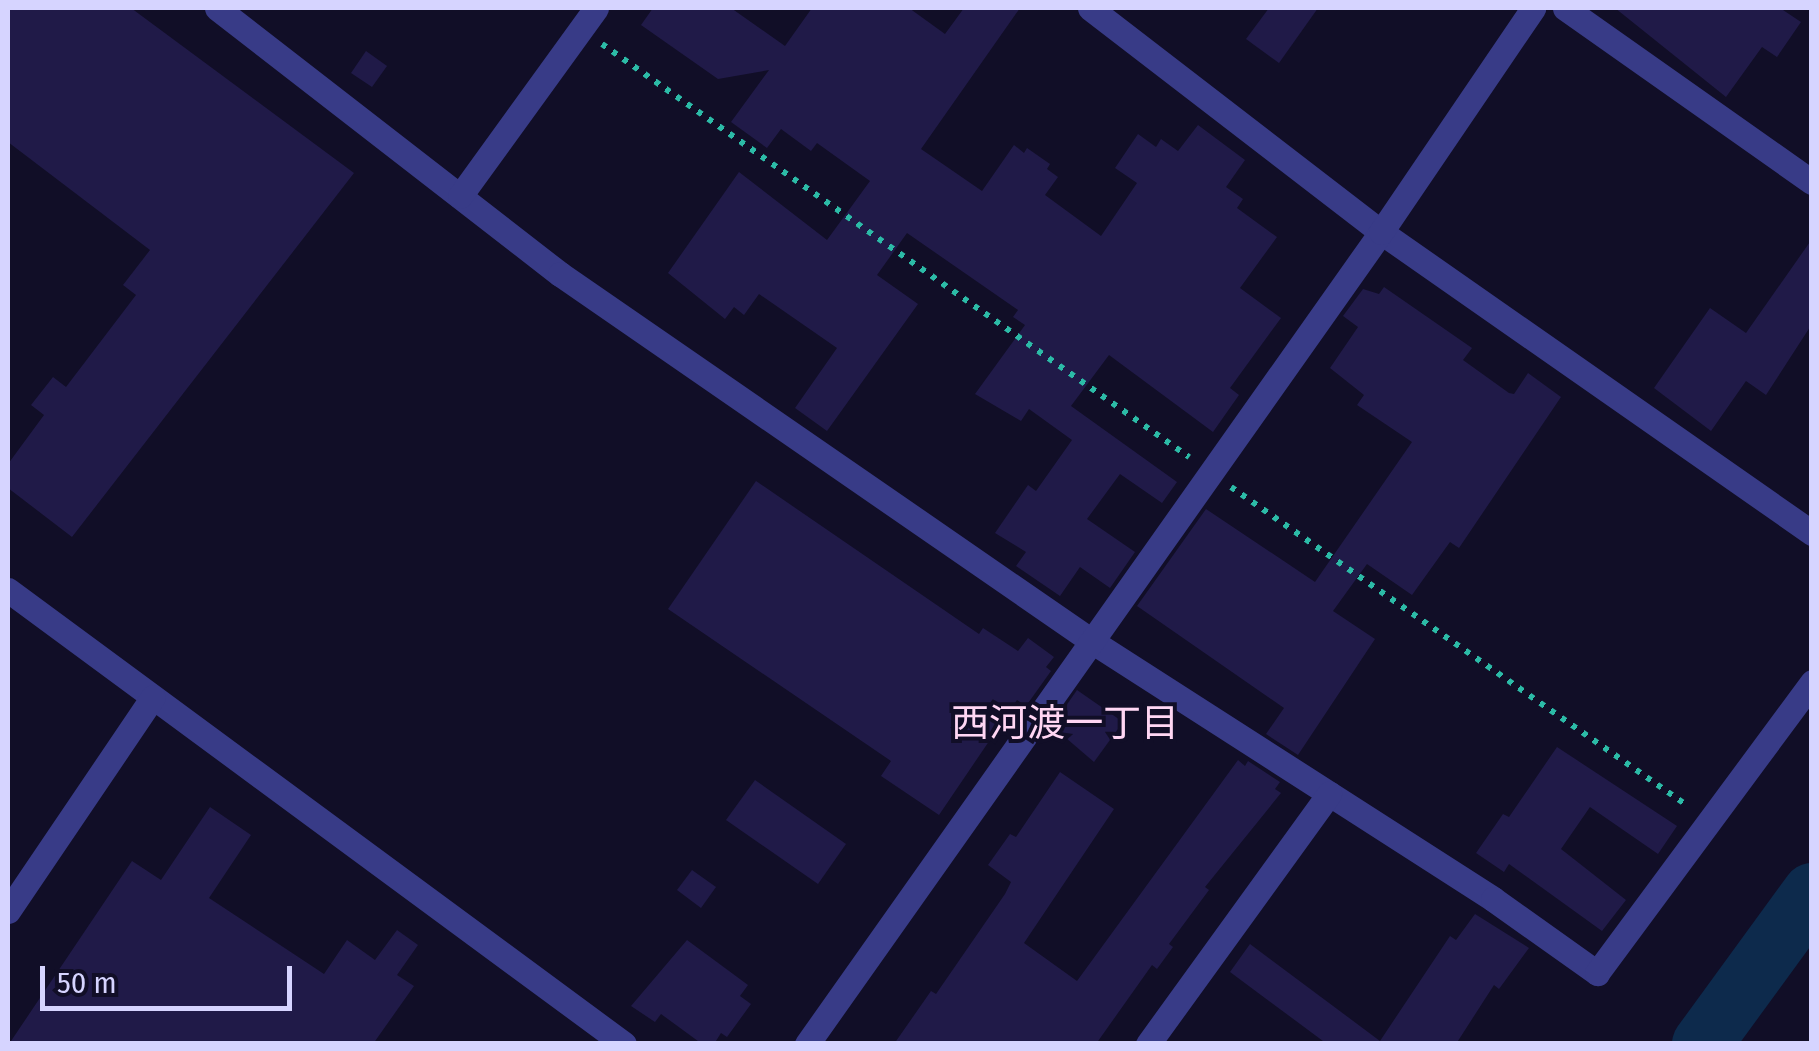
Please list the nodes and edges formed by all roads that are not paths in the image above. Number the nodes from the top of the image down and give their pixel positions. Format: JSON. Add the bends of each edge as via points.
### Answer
{"nodes":[{"id":1,"x":217,"y":8,"type":"edge"},
{"id":2,"x":1090,"y":8,"type":"edge"},
{"id":3,"x":1533,"y":8,"type":"edge"},
{"id":4,"x":1565,"y":8,"type":"edge"},
{"id":5,"x":588,"y":18,"type":"edge"},
{"id":6,"x":1812,"y":182,"type":"edge"},
{"id":7,"x":460,"y":196,"type":"junction"},
{"id":8,"x":1382,"y":232,"type":"junction"},
{"id":9,"x":1812,"y":533,"type":"edge"},
{"id":10,"x":8,"y":590,"type":"edge"},
{"id":11,"x":1092,"y":642,"type":"junction"},
{"id":12,"x":1812,"y":682,"type":"edge"},
{"id":13,"x":153,"y":697,"type":"junction"},
{"id":14,"x":1329,"y":794,"type":"junction"},
{"id":15,"x":8,"y":911,"type":"edge"},
{"id":16,"x":624,"y":1044,"type":"edge"},
{"id":17,"x":807,"y":1044,"type":"edge"},
{"id":18,"x":1148,"y":1044,"type":"edge"}],
"edges":[{"from":1,"to":7,"type":"street"},
{"from":2,"to":8,"type":"street"},
{"from":3,"to":8,"type":"street"},
{"from":4,"to":6,"type":"street"},
{"from":5,"to":7,"type":"street"},
{"from":7,"to":11,"type":"street","via":[[560,274]]},
{"from":8,"to":9,"type":"street"},
{"from":8,"to":11,"type":"street"},
{"from":10,"to":13,"type":"street"},
{"from":11,"to":14,"type":"street"},
{"from":11,"to":17,"type":"street"},
{"from":12,"to":14,"type":"street","via":[[1597,973]]},
{"from":13,"to":15,"type":"street"},
{"from":13,"to":16,"type":"street"},
{"from":14,"to":18,"type":"street"}]}
